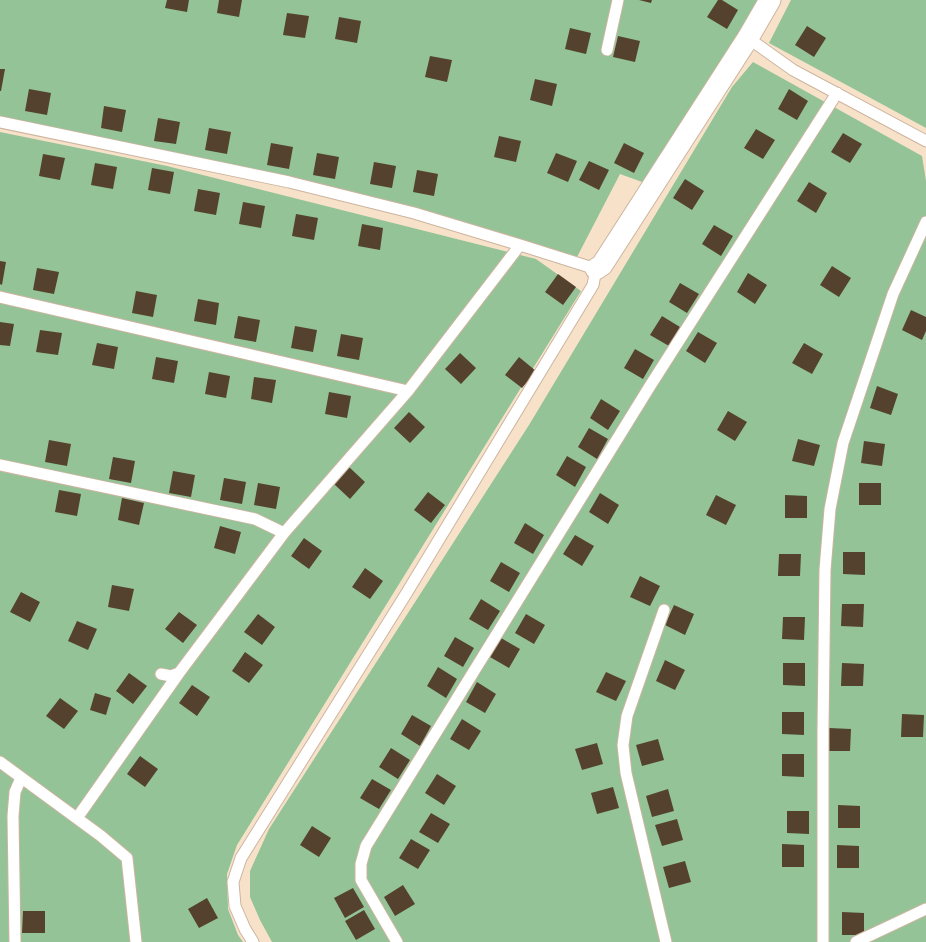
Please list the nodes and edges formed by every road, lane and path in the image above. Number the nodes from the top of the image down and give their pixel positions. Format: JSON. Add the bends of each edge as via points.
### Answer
{"nodes":[{"id":1,"x":618,"y":0,"type":"edge"},
{"id":2,"x":770,"y":0,"type":"edge"},
{"id":3,"x":748,"y":38,"type":"junction"},
{"id":4,"x":606,"y":50,"type":"dead end"},
{"id":5,"x":837,"y":93,"type":"junction"},
{"id":6,"x":0,"y":122,"type":"edge"},
{"id":7,"x":926,"y":141,"type":"edge"},
{"id":8,"x":926,"y":222,"type":"edge"},
{"id":9,"x":520,"y":245,"type":"junction"},
{"id":10,"x":596,"y":269,"type":"junction"},
{"id":11,"x":0,"y":297,"type":"edge"},
{"id":12,"x":408,"y":391,"type":"junction"},
{"id":13,"x":0,"y":465,"type":"edge"},
{"id":14,"x":284,"y":533,"type":"junction"},
{"id":15,"x":664,"y":610,"type":"dead end"},
{"id":16,"x":179,"y":673,"type":"junction"},
{"id":17,"x":161,"y":674,"type":"dead end"},
{"id":18,"x":0,"y":762,"type":"edge"},
{"id":19,"x":21,"y":778,"type":"junction"},
{"id":20,"x":77,"y":818,"type":"junction"},
{"id":21,"x":926,"y":909,"type":"edge"},
{"id":22,"x":15,"y":942,"type":"edge"},
{"id":23,"x":136,"y":942,"type":"edge"},
{"id":24,"x":253,"y":942,"type":"edge"},
{"id":25,"x":397,"y":942,"type":"edge"},
{"id":26,"x":666,"y":942,"type":"edge"},
{"id":27,"x":823,"y":942,"type":"edge"},
{"id":28,"x":856,"y":942,"type":"edge"}],
"edges":[{"from":1,"to":4,"type":"lane"},
{"from":2,"to":3,"type":"street"},
{"from":3,"to":5,"type":"lane","via":[[793,70]]},
{"from":3,"to":10,"type":"street","via":[[602,265]]},
{"from":5,"to":7,"type":"lane"},
{"from":5,"to":25,"type":"lane","via":[[650,386],[366,846],[361,864],[362,880]]},
{"from":6,"to":9,"type":"lane","via":[[289,182],[414,213]]},
{"from":8,"to":27,"type":"lane","via":[[890,301],[843,443],[830,509],[825,570]]},
{"from":9,"to":10,"type":"lane"},
{"from":9,"to":12,"type":"lane"},
{"from":10,"to":24,"type":"lane","via":[[593,285],[581,305],[406,594],[241,858],[233,882],[235,906]]},
{"from":11,"to":12,"type":"lane"},
{"from":12,"to":14,"type":"lane"},
{"from":13,"to":14,"type":"lane","via":[[255,519]]},
{"from":14,"to":16,"type":"lane"},
{"from":15,"to":26,"type":"lane","via":[[627,716],[623,745],[626,773]]},
{"from":16,"to":17,"type":"lane","via":[[171,676]]},
{"from":16,"to":20,"type":"lane"},
{"from":18,"to":19,"type":"lane"},
{"from":19,"to":20,"type":"lane"},
{"from":19,"to":22,"type":"lane","via":[[16,792],[13,816]]},
{"from":20,"to":23,"type":"lane","via":[[127,858]]},
{"from":21,"to":28,"type":"lane"}]}
